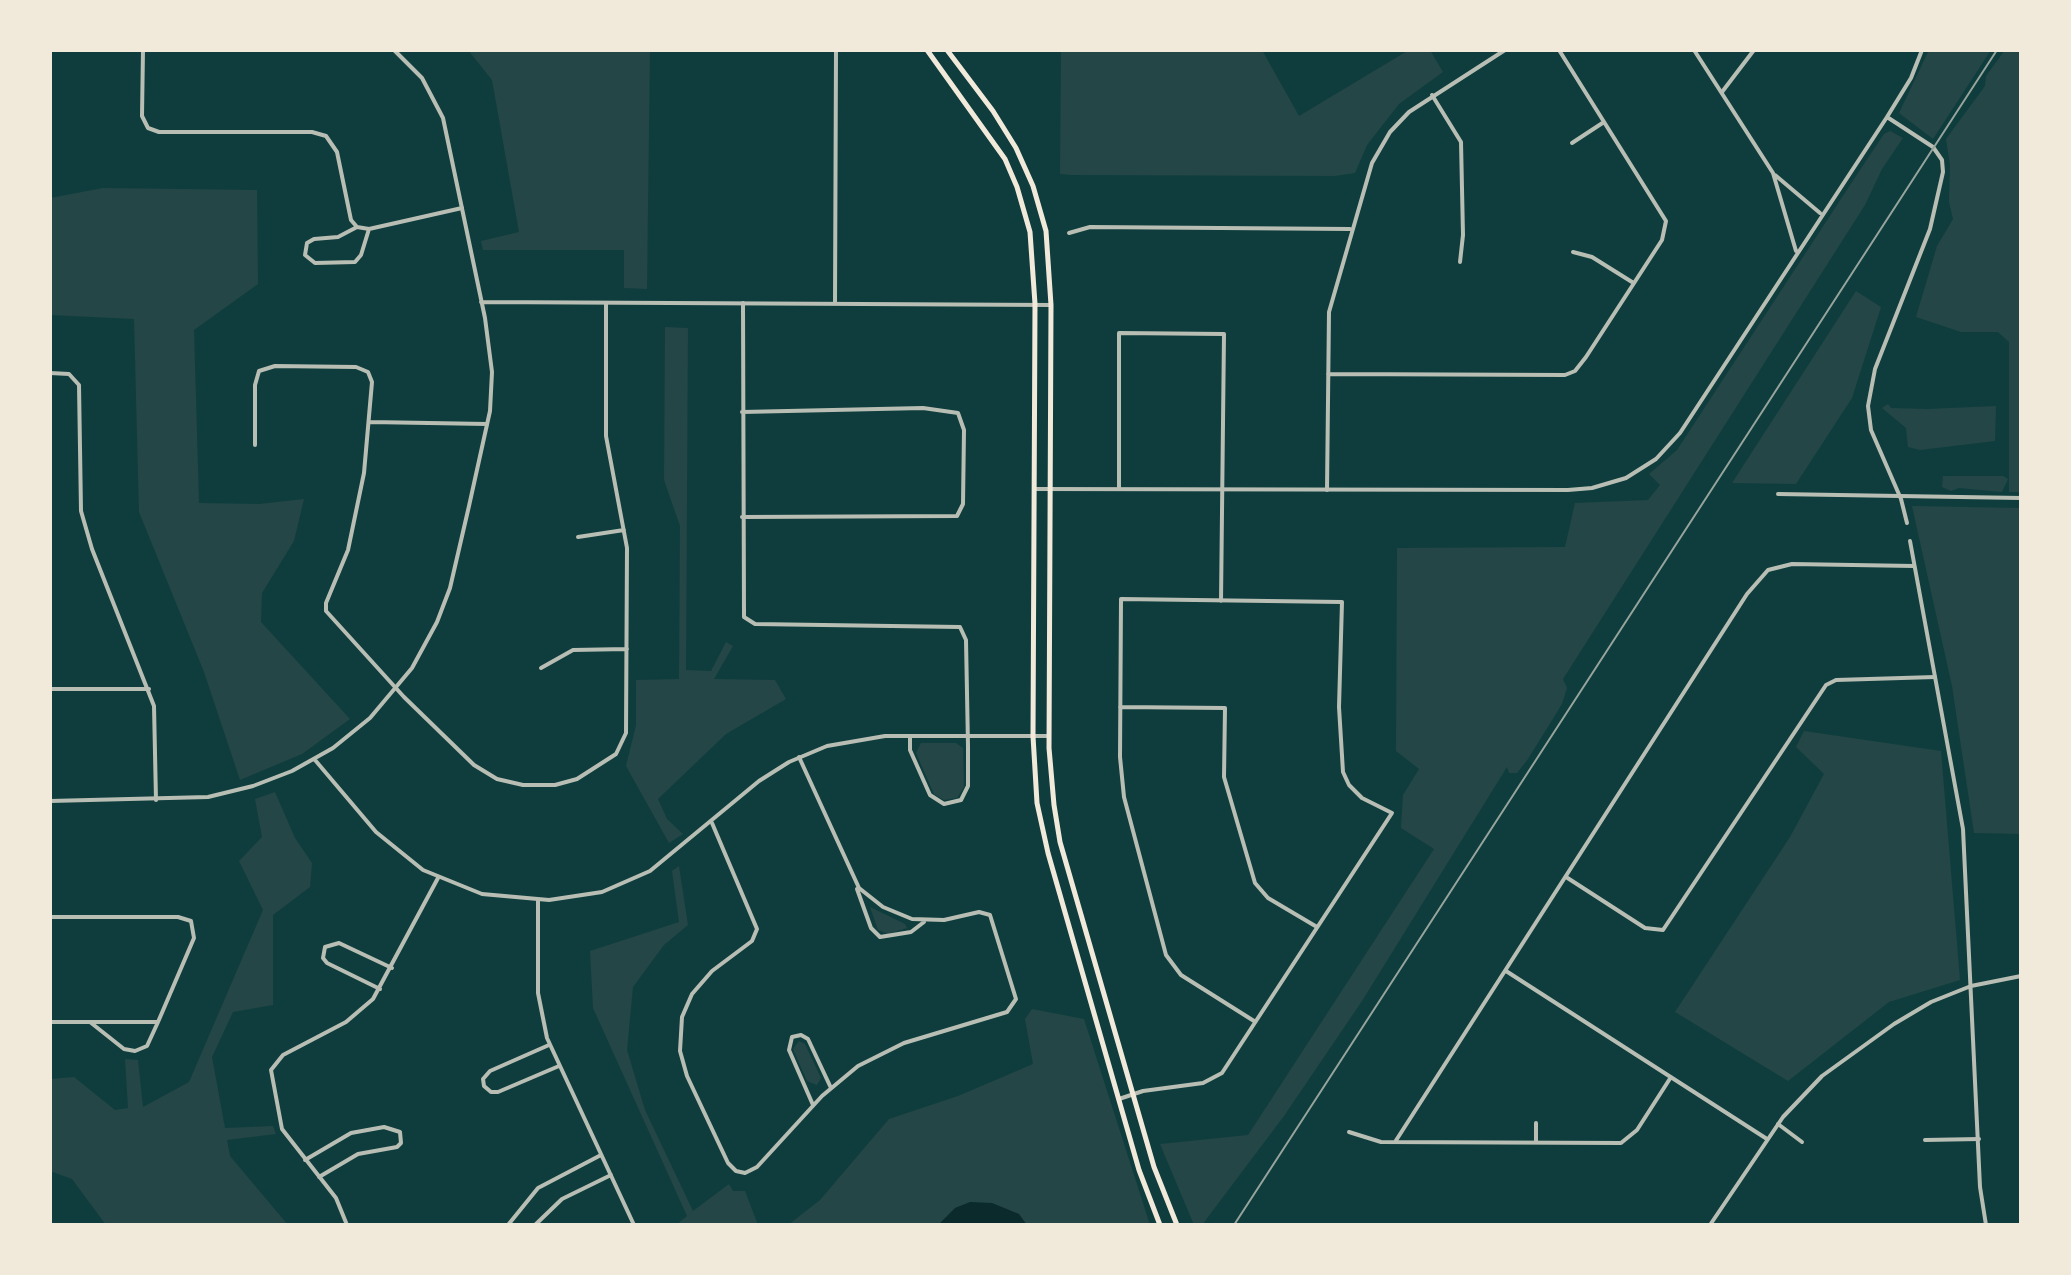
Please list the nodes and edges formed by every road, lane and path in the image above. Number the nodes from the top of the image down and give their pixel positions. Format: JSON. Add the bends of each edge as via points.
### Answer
{"nodes":[{"id":1,"x":143,"y":50,"type":"edge"},
{"id":2,"x":394,"y":50,"type":"edge"},
{"id":3,"x":836,"y":50,"type":"edge"},
{"id":4,"x":927,"y":50,"type":"edge"},
{"id":5,"x":947,"y":50,"type":"edge"},
{"id":6,"x":1505,"y":50,"type":"edge"},
{"id":7,"x":1559,"y":50,"type":"edge"},
{"id":8,"x":1694,"y":50,"type":"edge"},
{"id":9,"x":1754,"y":50,"type":"edge"},
{"id":10,"x":1922,"y":50,"type":"edge"},
{"id":11,"x":1722,"y":92,"type":"junction"},
{"id":12,"x":1432,"y":95,"type":"junction"},
{"id":13,"x":1887,"y":117,"type":"junction"},
{"id":14,"x":1604,"y":122,"type":"junction"},
{"id":15,"x":1572,"y":143,"type":"dead end"},
{"id":16,"x":1773,"y":173,"type":"junction"},
{"id":17,"x":462,"y":208,"type":"junction"},
{"id":18,"x":1820,"y":213,"type":"junction"},
{"id":19,"x":357,"y":227,"type":"junction"},
{"id":20,"x":369,"y":229,"type":"junction"},
{"id":21,"x":1350,"y":229,"type":"junction"},
{"id":22,"x":1069,"y":233,"type":"dead end"},
{"id":23,"x":1573,"y":252,"type":"dead end"},
{"id":24,"x":1796,"y":253,"type":"junction"},
{"id":25,"x":1460,"y":262,"type":"dead end"},
{"id":26,"x":1632,"y":282,"type":"junction"},
{"id":27,"x":481,"y":302,"type":"junction"},
{"id":28,"x":606,"y":302,"type":"junction"},
{"id":29,"x":743,"y":303,"type":"junction"},
{"id":30,"x":835,"y":303,"type":"junction"},
{"id":31,"x":1035,"y":304,"type":"junction"},
{"id":32,"x":1051,"y":305,"type":"junction"},
{"id":33,"x":50,"y":373,"type":"edge"},
{"id":34,"x":1328,"y":374,"type":"junction"},
{"id":35,"x":742,"y":412,"type":"junction"},
{"id":36,"x":370,"y":422,"type":"junction"},
{"id":37,"x":487,"y":424,"type":"junction"},
{"id":38,"x":255,"y":445,"type":"dead end"},
{"id":39,"x":1050,"y":488,"type":"junction"},
{"id":40,"x":1035,"y":489,"type":"junction"},
{"id":41,"x":1119,"y":489,"type":"junction"},
{"id":42,"x":1221,"y":490,"type":"junction"},
{"id":43,"x":1327,"y":490,"type":"junction"},
{"id":44,"x":1778,"y":494,"type":"dead end"},
{"id":45,"x":2021,"y":498,"type":"edge"},
{"id":46,"x":1901,"y":499,"type":"junction"},
{"id":47,"x":742,"y":517,"type":"junction"},
{"id":48,"x":1907,"y":523,"type":"dead end"},
{"id":49,"x":624,"y":530,"type":"junction"},
{"id":50,"x":578,"y":537,"type":"dead end"},
{"id":51,"x":1910,"y":541,"type":"dead end"},
{"id":52,"x":1914,"y":566,"type":"junction"},
{"id":53,"x":1221,"y":601,"type":"junction"},
{"id":54,"x":627,"y":649,"type":"junction"},
{"id":55,"x":541,"y":668,"type":"dead end"},
{"id":56,"x":1935,"y":677,"type":"junction"},
{"id":57,"x":397,"y":688,"type":"junction"},
{"id":58,"x":50,"y":689,"type":"edge"},
{"id":59,"x":149,"y":689,"type":"junction"},
{"id":60,"x":1120,"y":707,"type":"junction"},
{"id":61,"x":910,"y":736,"type":"junction"},
{"id":62,"x":965,"y":736,"type":"junction"},
{"id":63,"x":1033,"y":736,"type":"junction"},
{"id":64,"x":1049,"y":736,"type":"junction"},
{"id":65,"x":799,"y":757,"type":"junction"},
{"id":66,"x":315,"y":759,"type":"junction"},
{"id":67,"x":156,"y":800,"type":"junction"},
{"id":68,"x":50,"y":801,"type":"edge"},
{"id":69,"x":712,"y":823,"type":"junction"},
{"id":70,"x":1566,"y":877,"type":"junction"},
{"id":71,"x":438,"y":878,"type":"junction"},
{"id":72,"x":855,"y":883,"type":"junction"},
{"id":73,"x":538,"y":901,"type":"junction"},
{"id":74,"x":50,"y":917,"type":"edge"},
{"id":75,"x":925,"y":921,"type":"junction"},
{"id":76,"x":1317,"y":927,"type":"junction"},
{"id":77,"x":392,"y":968,"type":"junction"},
{"id":78,"x":1506,"y":971,"type":"junction"},
{"id":79,"x":2021,"y":976,"type":"edge"},
{"id":80,"x":1971,"y":986,"type":"junction"},
{"id":81,"x":380,"y":989,"type":"junction"},
{"id":82,"x":1254,"y":1021,"type":"junction"},
{"id":83,"x":50,"y":1022,"type":"edge"},
{"id":84,"x":90,"y":1022,"type":"junction"},
{"id":85,"x":158,"y":1022,"type":"junction"},
{"id":86,"x":549,"y":1045,"type":"junction"},
{"id":87,"x":559,"y":1066,"type":"junction"},
{"id":88,"x":1671,"y":1077,"type":"junction"},
{"id":89,"x":831,"y":1088,"type":"junction"},
{"id":90,"x":1134,"y":1093,"type":"junction"},
{"id":91,"x":1119,"y":1099,"type":"junction"},
{"id":92,"x":813,"y":1105,"type":"junction"},
{"id":93,"x":1536,"y":1123,"type":"dead end"},
{"id":94,"x":1778,"y":1124,"type":"junction"},
{"id":95,"x":1349,"y":1132,"type":"dead end"},
{"id":96,"x":1767,"y":1139,"type":"junction"},
{"id":97,"x":1979,"y":1139,"type":"junction"},
{"id":98,"x":1925,"y":1140,"type":"dead end"},
{"id":99,"x":1395,"y":1142,"type":"junction"},
{"id":100,"x":1536,"y":1142,"type":"junction"},
{"id":101,"x":1802,"y":1142,"type":"dead end"},
{"id":102,"x":601,"y":1155,"type":"junction"},
{"id":103,"x":305,"y":1160,"type":"junction"},
{"id":104,"x":611,"y":1175,"type":"junction"},
{"id":105,"x":319,"y":1177,"type":"junction"},
{"id":106,"x":347,"y":1225,"type":"edge"},
{"id":107,"x":508,"y":1225,"type":"edge"},
{"id":108,"x":535,"y":1225,"type":"edge"},
{"id":109,"x":634,"y":1225,"type":"edge"},
{"id":110,"x":1160,"y":1225,"type":"edge"},
{"id":111,"x":1177,"y":1225,"type":"edge"},
{"id":112,"x":1710,"y":1225,"type":"edge"},
{"id":113,"x":1986,"y":1225,"type":"edge"}],
"edges":[{"from":1,"to":19,"type":"street","via":[[142,116],[148,128],[326,136],[337,152]]},
{"from":2,"to":17,"type":"street","via":[[417,71],[435,99]]},
{"from":3,"to":30,"type":"street"},
{"from":4,"to":31,"type":"main road","via":[[980,120],[1017,187],[1032,246]]},
{"from":5,"to":32,"type":"main road","via":[[993,111],[1033,186],[1046,231]]},
{"from":6,"to":12,"type":"street"},
{"from":7,"to":14,"type":"street"},
{"from":8,"to":11,"type":"street"},
{"from":9,"to":11,"type":"street"},
{"from":10,"to":13,"type":"street"},
{"from":11,"to":16,"type":"street"},
{"from":12,"to":21,"type":"street","via":[[1399,121],[1377,153]]},
{"from":12,"to":25,"type":"street","via":[[1461,142]]},
{"from":13,"to":18,"type":"street"},
{"from":13,"to":46,"type":"street","via":[[1933,147],[1943,172],[1930,229],[1875,369],[1868,406],[1871,430]]},
{"from":14,"to":15,"type":"street"},
{"from":14,"to":26,"type":"street","via":[[1666,221],[1662,240]]},
{"from":16,"to":18,"type":"street"},
{"from":16,"to":24,"type":"street"},
{"from":17,"to":20,"type":"street"},
{"from":17,"to":27,"type":"street"},
{"from":18,"to":24,"type":"street"},
{"from":19,"to":20,"type":"street"},
{"from":19,"to":20,"type":"street","via":[[338,237],[310,240],[305,255],[315,263],[355,262]]},
{"from":21,"to":22,"type":"street","via":[[1090,227]]},
{"from":21,"to":34,"type":"street","via":[[1329,312]]},
{"from":23,"to":26,"type":"street","via":[[1592,257]]},
{"from":24,"to":43,"type":"street","via":[[1680,433],[1656,459],[1626,478],[1580,490]]},
{"from":26,"to":34,"type":"street","via":[[1586,357],[1565,375]]},
{"from":27,"to":28,"type":"street"},
{"from":27,"to":37,"type":"street","via":[[492,372]]},
{"from":28,"to":29,"type":"street"},
{"from":28,"to":49,"type":"street","via":[[606,436]]},
{"from":29,"to":30,"type":"street"},
{"from":29,"to":35,"type":"street"},
{"from":30,"to":31,"type":"street"},
{"from":31,"to":32,"type":"street"},
{"from":31,"to":40,"type":"main road"},
{"from":32,"to":39,"type":"main road"},
{"from":33,"to":59,"type":"street","via":[[72,375],[79,385],[78,484],[84,525]]},
{"from":34,"to":43,"type":"street"},
{"from":35,"to":47,"type":"street"},
{"from":35,"to":47,"type":"street","via":[[923,408],[958,413],[964,430],[963,504],[957,516]]},
{"from":36,"to":37,"type":"street"},
{"from":36,"to":38,"type":"street","via":[[371,379],[363,369],[269,367],[256,379]]},
{"from":36,"to":57,"type":"street","via":[[348,550],[325,608]]},
{"from":37,"to":57,"type":"street","via":[[450,588],[427,643]]},
{"from":39,"to":40,"type":"street"},
{"from":39,"to":41,"type":"street"},
{"from":39,"to":64,"type":"main road"},
{"from":40,"to":63,"type":"main road"},
{"from":41,"to":42,"type":"street"},
{"from":41,"to":42,"type":"street","via":[[1119,333],[1224,334]]},
{"from":42,"to":43,"type":"street"},
{"from":42,"to":53,"type":"street"},
{"from":44,"to":46,"type":"street"},
{"from":45,"to":46,"type":"street"},
{"from":46,"to":48,"type":"street"},
{"from":47,"to":62,"type":"street","via":[[742,608],[749,623],[954,624],[963,629]]},
{"from":49,"to":50,"type":"street"},
{"from":49,"to":54,"type":"street"},
{"from":51,"to":52,"type":"street"},
{"from":52,"to":56,"type":"street"},
{"from":52,"to":70,"type":"street","via":[[1792,564],[1768,570],[1747,594]]},
{"from":53,"to":60,"type":"street","via":[[1121,599]]},
{"from":53,"to":76,"type":"street","via":[[1342,602],[1343,772],[1362,798],[1392,813]]},
{"from":54,"to":55,"type":"street","via":[[573,650]]},
{"from":54,"to":57,"type":"street","via":[[623,745],[602,765],[562,784],[523,785],[482,771]]},
{"from":56,"to":70,"type":"street","via":[[1836,680],[1826,685],[1663,930],[1645,928]]},
{"from":56,"to":80,"type":"street","via":[[1963,829]]},
{"from":57,"to":66,"type":"street","via":[[358,728]]},
{"from":58,"to":59,"type":"street"},
{"from":59,"to":67,"type":"street","via":[[156,722]]},
{"from":60,"to":76,"type":"street","via":[[1225,708],[1224,777],[1255,883],[1268,898]]},
{"from":60,"to":82,"type":"street","via":[[1125,805],[1166,955],[1181,975]]},
{"from":61,"to":62,"type":"street"},
{"from":61,"to":62,"type":"street","via":[[910,750],[928,792],[935,801],[948,804],[961,800],[968,790]]},
{"from":61,"to":65,"type":"street","via":[[849,740]]},
{"from":62,"to":63,"type":"street"},
{"from":63,"to":64,"type":"street"},
{"from":63,"to":91,"type":"main road","via":[[1037,803],[1048,853]]},
{"from":64,"to":90,"type":"main road","via":[[1060,842]]},
{"from":65,"to":69,"type":"street","via":[[759,781]]},
{"from":65,"to":72,"type":"street"},
{"from":66,"to":67,"type":"street","via":[[238,791]]},
{"from":66,"to":71,"type":"street","via":[[383,839]]},
{"from":67,"to":68,"type":"street"},
{"from":69,"to":73,"type":"street","via":[[635,879],[585,896]]},
{"from":69,"to":92,"type":"street","via":[[757,929],[752,941],[707,976],[689,1001],[680,1035],[687,1076],[728,1163],[741,1173],[757,1167]]},
{"from":70,"to":78,"type":"street"},
{"from":71,"to":73,"type":"street","via":[[492,896]]},
{"from":71,"to":77,"type":"street"},
{"from":72,"to":75,"type":"street","via":[[892,912]]},
{"from":72,"to":75,"type":"street","via":[[877,936],[901,935]]},
{"from":73,"to":86,"type":"street","via":[[538,993]]},
{"from":74,"to":85,"type":"street","via":[[191,921],[192,944]]},
{"from":75,"to":89,"type":"street","via":[[976,912],[990,915],[1015,1005],[1004,1013],[892,1047]]},
{"from":76,"to":82,"type":"street"},
{"from":77,"to":81,"type":"street"},
{"from":77,"to":81,"type":"street","via":[[339,943],[325,947],[327,963]]},
{"from":78,"to":88,"type":"street"},
{"from":78,"to":99,"type":"street"},
{"from":79,"to":80,"type":"street"},
{"from":80,"to":94,"type":"street","via":[[1921,1007],[1855,1049],[1812,1085]]},
{"from":80,"to":97,"type":"street"},
{"from":81,"to":103,"type":"street","via":[[358,1015],[273,1064],[282,1129]]},
{"from":82,"to":90,"type":"street","via":[[1216,1077]]},
{"from":83,"to":84,"type":"street"},
{"from":84,"to":85,"type":"street"},
{"from":84,"to":85,"type":"street","via":[[124,1049],[135,1051],[147,1046]]},
{"from":86,"to":87,"type":"street"},
{"from":86,"to":87,"type":"street","via":[[490,1071],[484,1086],[498,1092]]},
{"from":87,"to":102,"type":"street"},
{"from":88,"to":96,"type":"street"},
{"from":88,"to":100,"type":"street","via":[[1629,1140]]},
{"from":89,"to":92,"type":"street"},
{"from":89,"to":92,"type":"street","via":[[808,1039],[792,1037],[789,1050]]},
{"from":90,"to":91,"type":"street"},
{"from":90,"to":111,"type":"main road"},
{"from":91,"to":110,"type":"main road"},
{"from":93,"to":100,"type":"street"},
{"from":94,"to":96,"type":"street"},
{"from":94,"to":101,"type":"street"},
{"from":95,"to":99,"type":"street"},
{"from":96,"to":112,"type":"street"},
{"from":97,"to":98,"type":"street"},
{"from":97,"to":113,"type":"street"},
{"from":99,"to":100,"type":"street"},
{"from":102,"to":104,"type":"street"},
{"from":102,"to":107,"type":"street","via":[[538,1188]]},
{"from":103,"to":105,"type":"street"},
{"from":103,"to":105,"type":"street","via":[[351,1133],[384,1127],[400,1132],[397,1147],[358,1154]]},
{"from":104,"to":108,"type":"street","via":[[562,1199]]},
{"from":104,"to":109,"type":"street"},
{"from":105,"to":106,"type":"street"}]}
